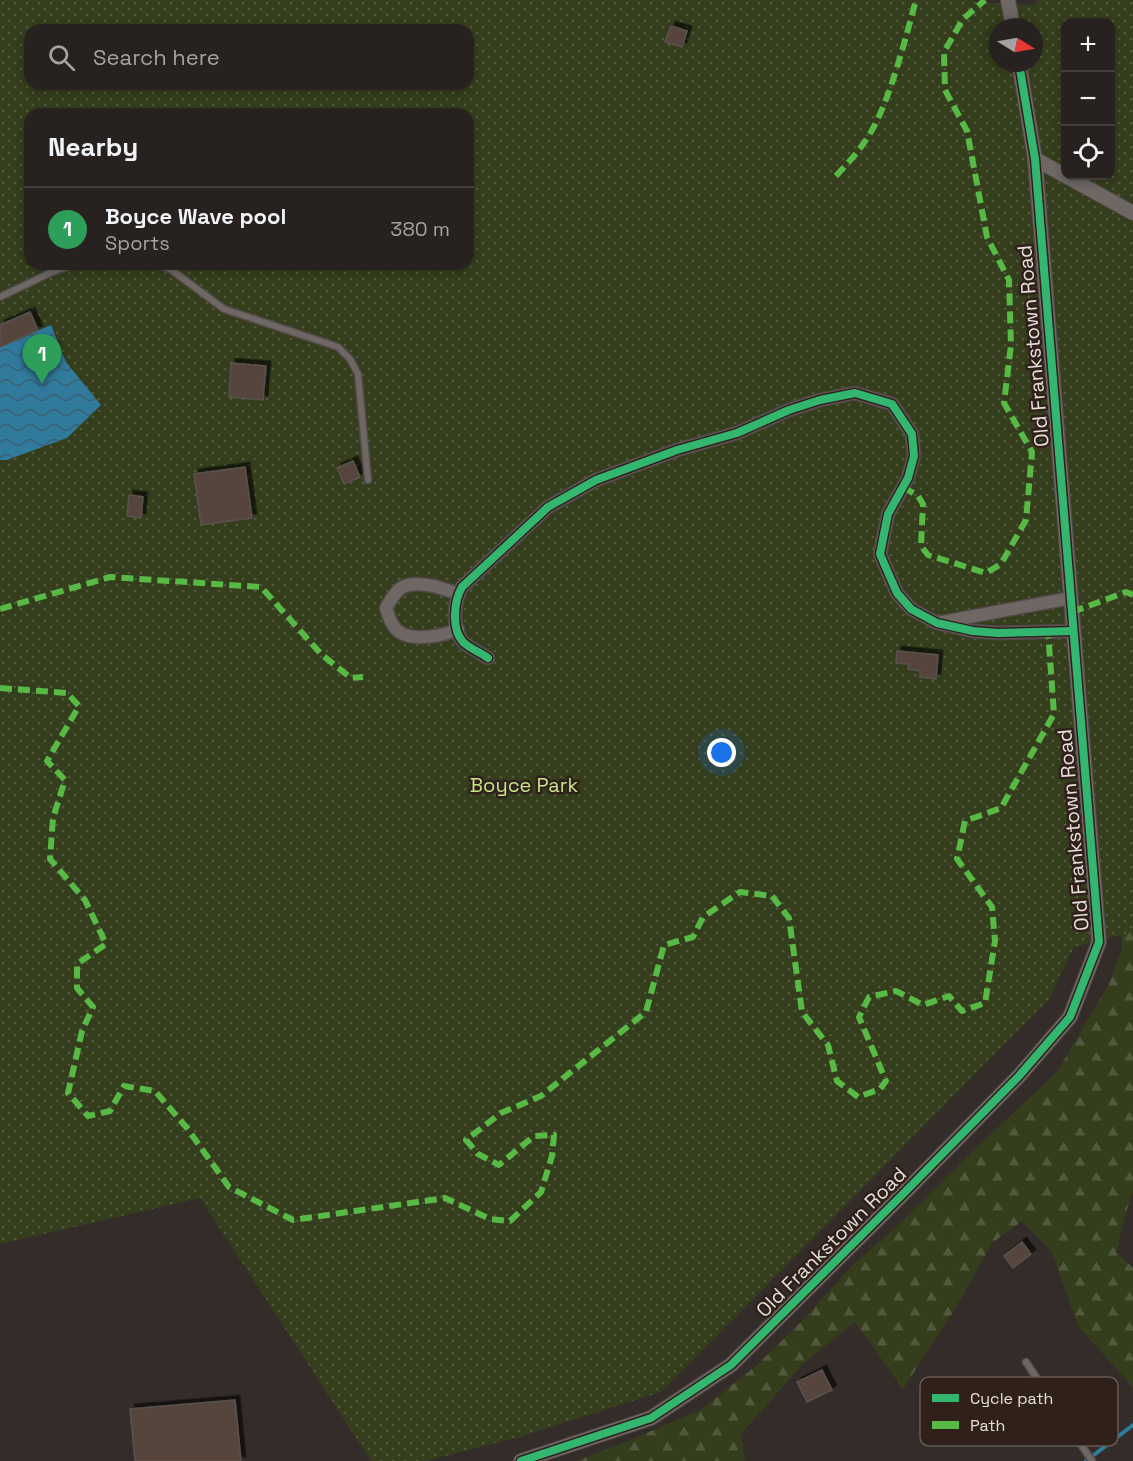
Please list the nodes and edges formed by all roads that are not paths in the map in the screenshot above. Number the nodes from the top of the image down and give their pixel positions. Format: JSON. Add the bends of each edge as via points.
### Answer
{"nodes":[{"id":1,"x":1008,"y":0,"type":"edge"},
{"id":2,"x":1011,"y":18,"type":"edge"},
{"id":3,"x":1020,"y":72,"type":"edge"},
{"id":4,"x":1035,"y":159,"type":"junction"},
{"id":5,"x":1133,"y":213,"type":"edge"},
{"id":6,"x":58,"y":270,"type":"edge"},
{"id":7,"x":171,"y":270,"type":"edge"},
{"id":8,"x":0,"y":297,"type":"edge"},
{"id":9,"x":368,"y":480,"type":"dead end"},
{"id":10,"x":458,"y":594,"type":"junction"},
{"id":11,"x":1071,"y":598,"type":"junction"},
{"id":12,"x":937,"y":623,"type":"junction"},
{"id":13,"x":458,"y":629,"type":"junction"},
{"id":14,"x":1073,"y":631,"type":"junction"},
{"id":15,"x":488,"y":658,"type":"dead end"},
{"id":16,"x":1026,"y":1362,"type":"dead end"},
{"id":17,"x":1036,"y":1377,"type":"edge"},
{"id":18,"x":1082,"y":1446,"type":"edge"},
{"id":19,"x":521,"y":1461,"type":"edge"},
{"id":20,"x":1092,"y":1461,"type":"edge"}],
"edges":[{"from":1,"to":2,"type":"street"},
{"from":3,"to":4,"type":"street","name":"Old Frankstown Road"},
{"from":4,"to":5,"type":"street"},
{"from":4,"to":11,"type":"street","name":"Old Frankstown Road"},
{"from":6,"to":8,"type":"lane"},
{"from":7,"to":9,"type":"lane","via":[[224,309],[338,347],[350,359],[358,374]]},
{"from":10,"to":12,"type":"street","via":[[548,507],[596,480],[737,433],[789,410],[855,393],[892,404],[912,434],[914,456],[908,478],[888,514],[880,554],[897,593],[911,609]]},
{"from":10,"to":13,"type":"street","via":[[454,620]]},
{"from":10,"to":13,"type":"street","via":[[436,587],[403,586],[386,608],[401,633],[425,637]]},
{"from":11,"to":12,"type":"street"},
{"from":11,"to":14,"type":"street","name":"Old Frankstown Road"},
{"from":12,"to":14,"type":"street","via":[[998,633]]},
{"from":13,"to":15,"type":"street","via":[[462,641]]},
{"from":14,"to":19,"type":"street","name":"Old Frankstown Road","via":[[1099,942],[1070,1017],[1011,1084],[731,1365],[651,1418]]},
{"from":16,"to":17,"type":"lane"},
{"from":18,"to":20,"type":"lane"}]}
